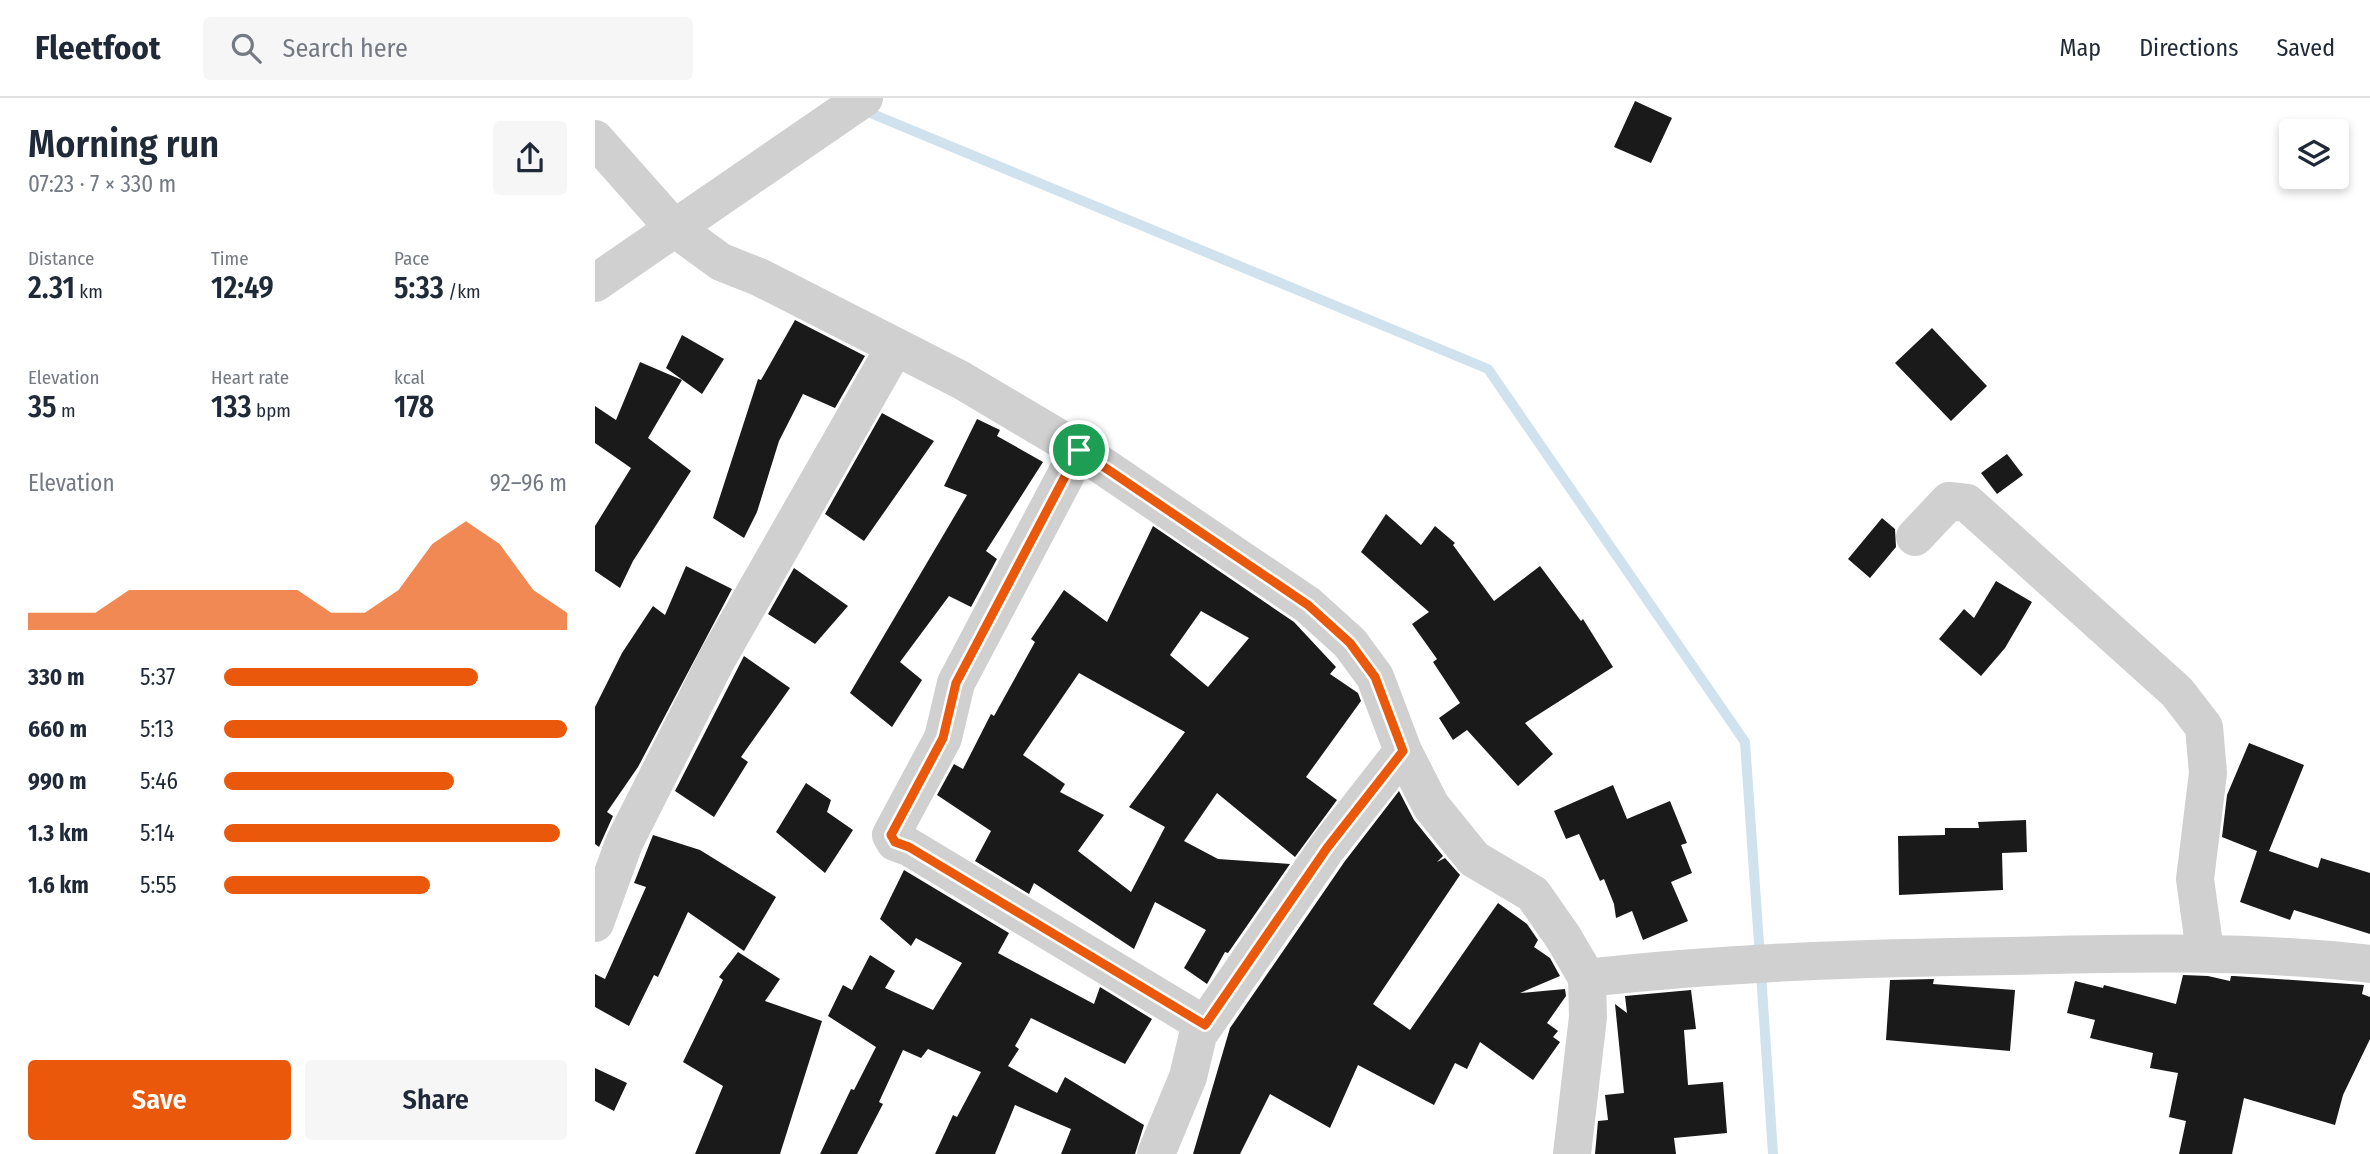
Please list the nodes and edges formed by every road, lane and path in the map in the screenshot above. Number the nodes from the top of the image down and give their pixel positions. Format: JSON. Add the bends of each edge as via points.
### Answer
{"nodes":[{"id":1,"x":864,"y":98,"type":"edge"},
{"id":2,"x":595,"y":139,"type":"edge"},
{"id":3,"x":673,"y":227,"type":"junction"},
{"id":4,"x":595,"y":283,"type":"edge"},
{"id":5,"x":895,"y":347,"type":"junction"},
{"id":6,"x":1079,"y":450,"type":"junction"},
{"id":7,"x":1915,"y":537,"type":"dead end"},
{"id":8,"x":1403,"y":751,"type":"junction"},
{"id":9,"x":595,"y":923,"type":"edge"},
{"id":10,"x":2205,"y":952,"type":"junction"},
{"id":11,"x":2370,"y":964,"type":"edge"},
{"id":12,"x":1587,"y":978,"type":"junction"},
{"id":13,"x":1205,"y":1025,"type":"junction"},
{"id":14,"x":1156,"y":1154,"type":"edge"},
{"id":15,"x":1572,"y":1154,"type":"edge"}],
"edges":[{"from":1,"to":3,"type":"street"},
{"from":2,"to":3,"type":"street"},
{"from":3,"to":4,"type":"street"},
{"from":3,"to":5,"type":"street","via":[[721,262]]},
{"from":5,"to":6,"type":"street"},
{"from":5,"to":9,"type":"street","via":[[717,659],[624,844]]},
{"from":6,"to":8,"type":"street","via":[[1308,605],[1350,643],[1375,677]]},
{"from":6,"to":13,"type":"street","via":[[956,683],[943,738],[891,835],[895,842]]},
{"from":7,"to":10,"type":"street","via":[[1949,501],[1967,503],[2176,692],[2204,727],[2208,773],[2195,879]]},
{"from":8,"to":12,"type":"street","via":[[1431,806],[1453,836],[1474,859],[1533,894]]},
{"from":8,"to":13,"type":"street","via":[[1327,848]]},
{"from":10,"to":11,"type":"street"},
{"from":10,"to":12,"type":"street","via":[[1814,960],[1703,965]]},
{"from":12,"to":15,"type":"street","via":[[1588,1017]]},
{"from":13,"to":14,"type":"street"}]}
